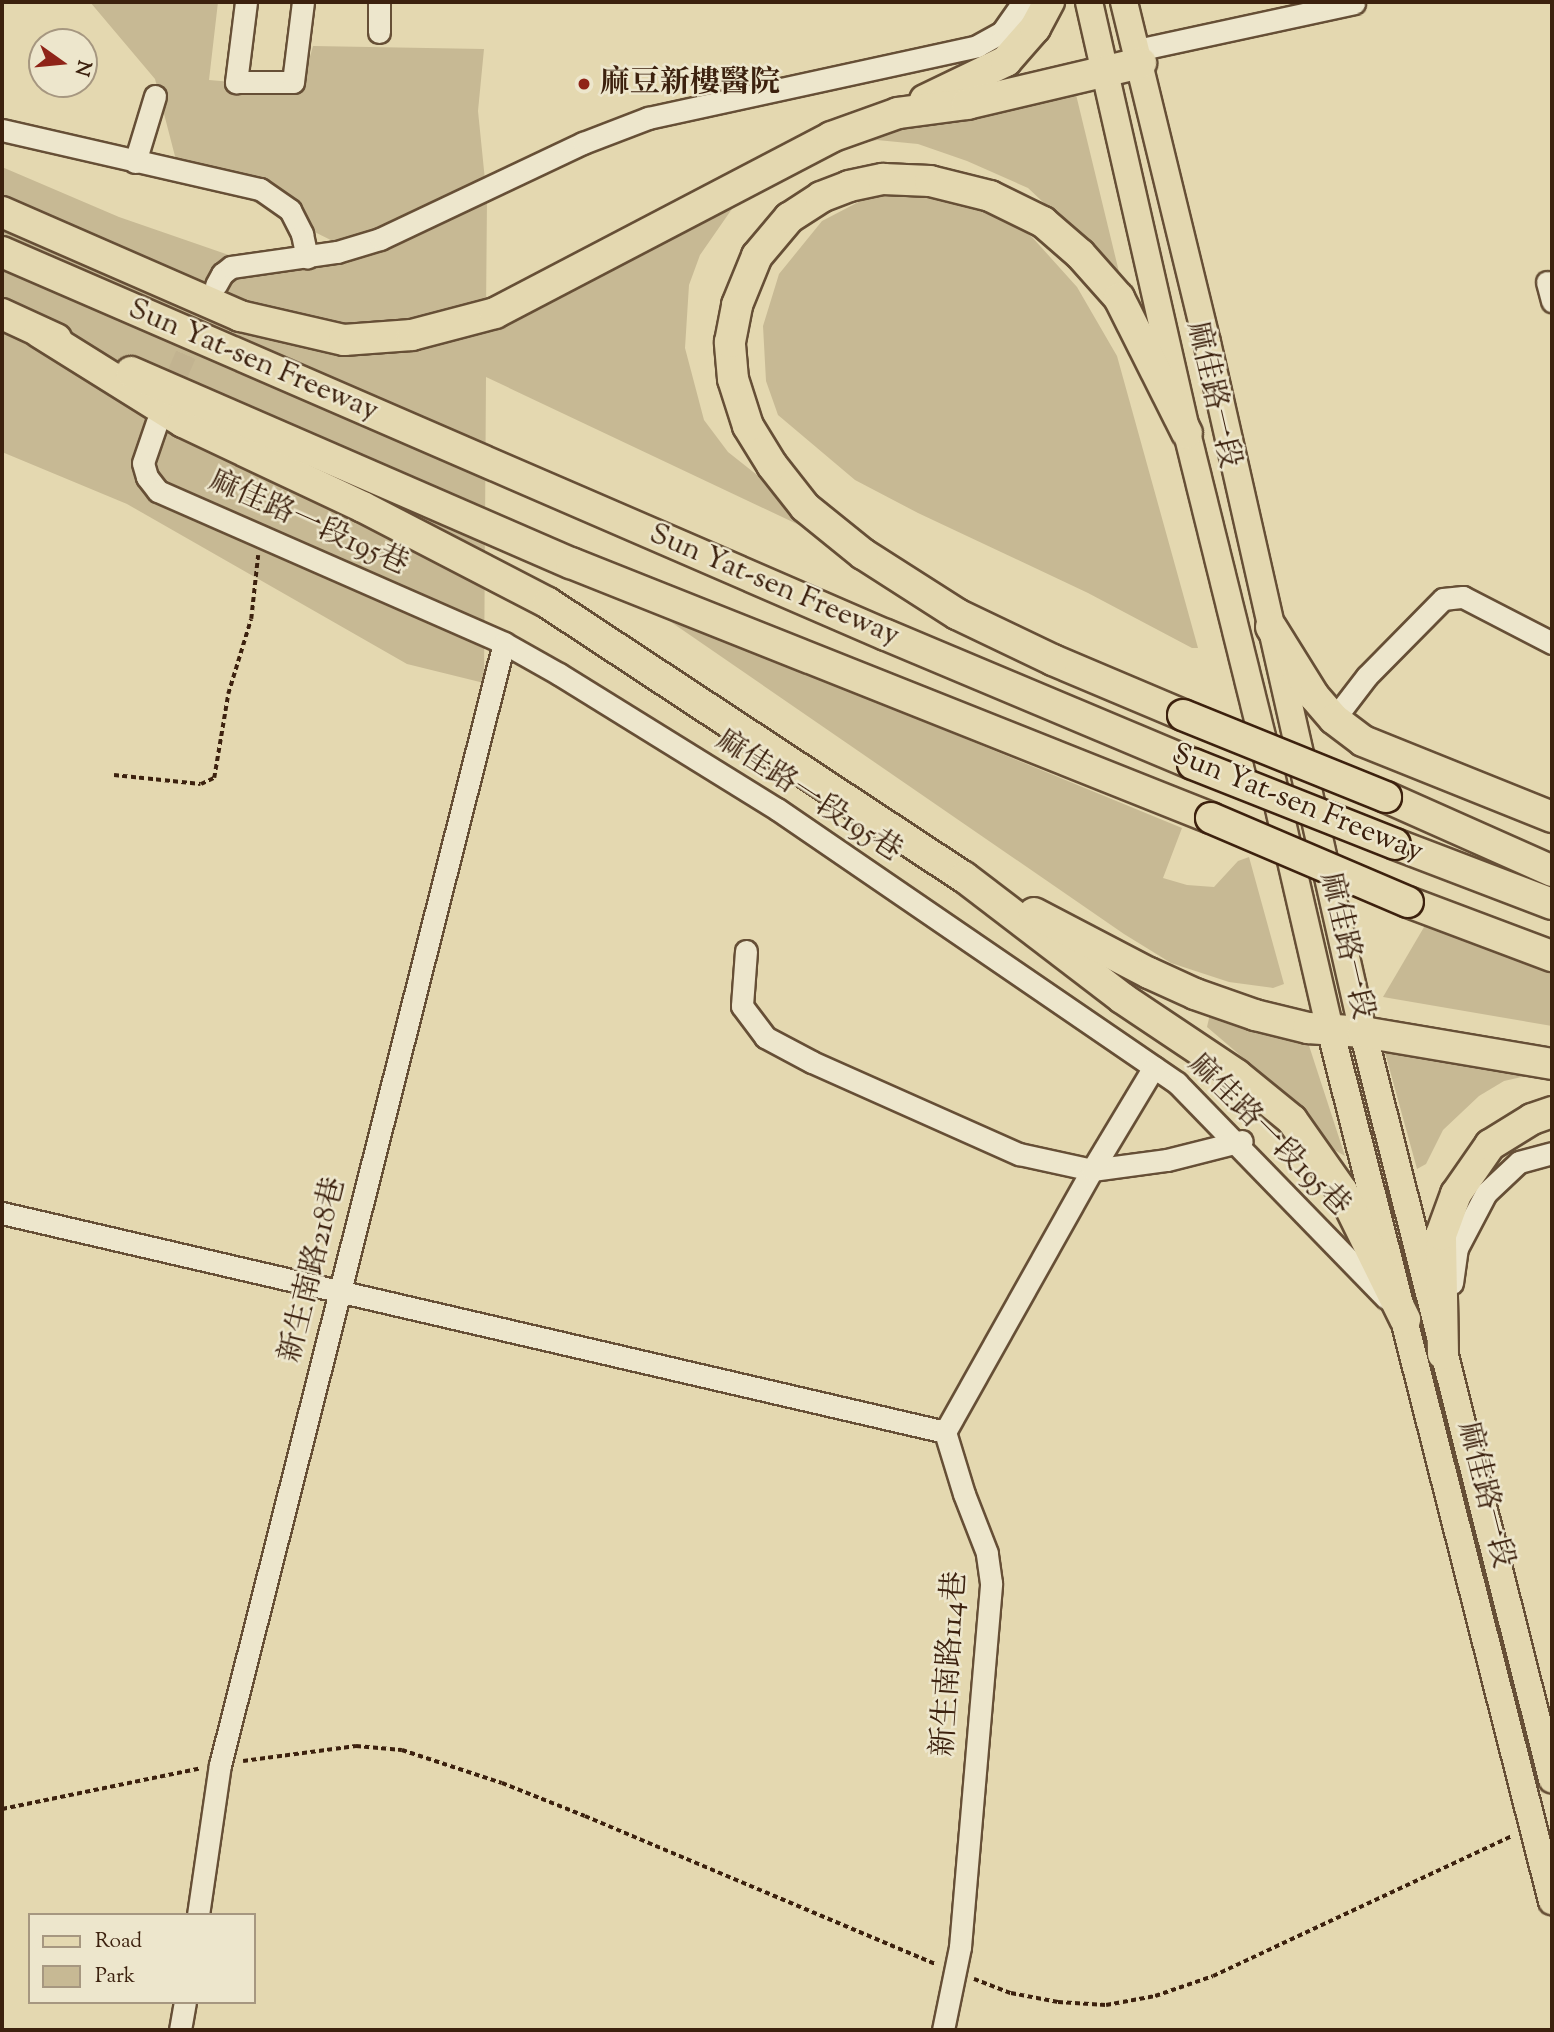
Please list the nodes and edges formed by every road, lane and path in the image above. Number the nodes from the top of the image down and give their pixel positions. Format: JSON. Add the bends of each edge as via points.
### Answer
{"nodes":[{"id":1,"x":246,"y":2,"type":"edge"},
{"id":2,"x":303,"y":2,"type":"edge"},
{"id":3,"x":379,"y":2,"type":"edge"},
{"id":4,"x":1024,"y":2,"type":"edge"},
{"id":5,"x":1049,"y":2,"type":"edge"},
{"id":6,"x":1089,"y":2,"type":"edge"},
{"id":7,"x":1124,"y":2,"type":"edge"},
{"id":8,"x":1354,"y":3,"type":"edge"},
{"id":9,"x":379,"y":32,"type":"dead end"},
{"id":10,"x":1139,"y":57,"type":"junction"},
{"id":11,"x":1104,"y":73,"type":"junction"},
{"id":12,"x":155,"y":96,"type":"dead end"},
{"id":13,"x":898,"y":113,"type":"junction"},
{"id":14,"x":2,"y":131,"type":"edge"},
{"id":15,"x":135,"y":162,"type":"junction"},
{"id":16,"x":2,"y":212,"type":"edge"},
{"id":17,"x":2,"y":251,"type":"edge"},
{"id":18,"x":307,"y":257,"type":"junction"},
{"id":19,"x":216,"y":285,"type":"tunnel mouth"},
{"id":20,"x":2,"y":314,"type":"edge"},
{"id":21,"x":39,"y":332,"type":"junction"},
{"id":22,"x":157,"y":422,"type":"tunnel mouth"},
{"id":23,"x":1187,"y":433,"type":"junction"},
{"id":24,"x":260,"y":536,"type":"junction"},
{"id":25,"x":1271,"y":626,"type":"junction"},
{"id":26,"x":504,"y":643,"type":"junction"},
{"id":27,"x":1552,"y":643,"type":"edge"},
{"id":28,"x":1334,"y":719,"type":"junction"},
{"id":29,"x":114,"y":775,"type":"dead end"},
{"id":30,"x":1552,"y":817,"type":"edge"},
{"id":31,"x":1552,"y":871,"type":"edge"},
{"id":32,"x":964,"y":877,"type":"junction"},
{"id":33,"x":1552,"y":904,"type":"edge"},
{"id":34,"x":746,"y":951,"type":"dead end"},
{"id":35,"x":1552,"y":956,"type":"edge"},
{"id":36,"x":1330,"y":1029,"type":"junction"},
{"id":37,"x":1363,"y":1032,"type":"junction"},
{"id":38,"x":1552,"y":1064,"type":"edge"},
{"id":39,"x":1154,"y":1067,"type":"junction"},
{"id":40,"x":1552,"y":1112,"type":"edge"},
{"id":41,"x":1241,"y":1141,"type":"dead end"},
{"id":42,"x":1552,"y":1153,"type":"edge"},
{"id":43,"x":1092,"y":1170,"type":"junction"},
{"id":44,"x":2,"y":1213,"type":"edge"},
{"id":45,"x":339,"y":1292,"type":"junction"},
{"id":46,"x":1405,"y":1319,"type":"junction"},
{"id":47,"x":1443,"y":1354,"type":"junction"},
{"id":48,"x":946,"y":1432,"type":"junction"},
{"id":49,"x":220,"y":1765,"type":"junction"},
{"id":50,"x":1552,"y":1779,"type":"edge"},
{"id":51,"x":2,"y":1809,"type":"edge"},
{"id":52,"x":1533,"y":1828,"type":"junction"},
{"id":53,"x":1552,"y":1901,"type":"edge"},
{"id":54,"x":198,"y":1913,"type":"edge"},
{"id":55,"x":956,"y":1972,"type":"junction"},
{"id":56,"x":185,"y":2004,"type":"edge"},
{"id":57,"x":180,"y":2030,"type":"edge"},
{"id":58,"x":943,"y":2030,"type":"edge"}],
"edges":[{"from":1,"to":2,"type":"lane","via":[[236,82],[293,82]]},
{"from":3,"to":9,"type":"lane"},
{"from":4,"to":18,"type":"lane","via":[[1009,26],[986,43],[648,118],[583,143],[380,239]]},
{"from":5,"to":13,"type":"highway","via":[[1035,28],[1006,61]]},
{"from":6,"to":11,"type":"main road","name":"麻佳路一段"},
{"from":7,"to":10,"type":"main road","name":"麻佳路一段"},
{"from":8,"to":10,"type":"lane"},
{"from":10,"to":11,"type":"highway"},
{"from":10,"to":25,"type":"main road","name":"麻佳路一段"},
{"from":11,"to":13,"type":"highway","via":[[967,104]]},
{"from":11,"to":23,"type":"main road","name":"麻佳路一段"},
{"from":12,"to":15,"type":"lane"},
{"from":13,"to":16,"type":"highway","via":[[831,138],[495,313],[412,335],[344,340],[240,316]]},
{"from":14,"to":15,"type":"lane"},
{"from":15,"to":18,"type":"lane","via":[[271,194],[297,221]]},
{"from":17,"to":33,"type":"highway","name":"Sun Yat-sen Freeway","bridge":true,"via":[[886,635],[1193,764]]},
{"from":18,"to":19,"type":"lane","via":[[231,267]]},
{"from":20,"to":21,"type":"highway","name":"Sun Yat-sen Freeway"},
{"from":21,"to":32,"type":"highway","via":[[183,422],[363,507],[548,603]]},
{"from":21,"to":35,"type":"highway","name":"Sun Yat-sen Freeway","bridge":true,"via":[[570,563]]},
{"from":22,"to":24,"type":"lane","name":"麻佳路一段195巷","via":[[144,463],[151,485]]},
{"from":23,"to":31,"type":"highway","bridge":true,"via":[[1119,298],[1080,254],[1043,222],[990,196],[930,181],[883,179],[821,197],[789,218],[757,256],[737,305],[730,342],[733,379],[748,426],[805,507],[863,554],[957,614],[1053,660],[1386,797]]},
{"from":23,"to":36,"type":"main road","name":"麻佳路一段"},
{"from":24,"to":26,"type":"lane","name":"麻佳路一段195巷"},
{"from":24,"to":29,"type":"path","via":[[251,618],[228,694],[217,774],[201,784]]},
{"from":25,"to":28,"type":"highway","via":[[1314,696]]},
{"from":25,"to":37,"type":"main road","name":"麻佳路一段"},
{"from":26,"to":39,"type":"lane","name":"麻佳路一段195巷","via":[[778,809]]},
{"from":26,"to":45,"type":"lane","name":"新生南路218巷"},
{"from":27,"to":28,"type":"lane","via":[[1463,597],[1443,599],[1367,676]]},
{"from":28,"to":30,"type":"highway","via":[[1363,741]]},
{"from":32,"to":36,"type":"highway","via":[[1195,994],[1255,1015]]},
{"from":32,"to":46,"type":"highway","via":[[1122,998],[1237,1075],[1293,1121],[1342,1191]]},
{"from":34,"to":43,"type":"lane","via":[[742,1006],[765,1037],[1019,1154]]},
{"from":36,"to":37,"type":"highway"},
{"from":36,"to":46,"type":"main road","name":"麻佳路一段"},
{"from":37,"to":38,"type":"highway"},
{"from":37,"to":47,"type":"main road","name":"麻佳路一段"},
{"from":39,"to":43,"type":"lane"},
{"from":39,"to":46,"type":"lane","name":"麻佳路一段195巷","via":[[1196,1102]]},
{"from":40,"to":47,"type":"highway","via":[[1490,1145],[1456,1194],[1441,1235]]},
{"from":41,"to":43,"type":"lane","via":[[1167,1160]]},
{"from":42,"to":47,"type":"lane","via":[[1519,1162],[1486,1193],[1457,1248]]},
{"from":43,"to":48,"type":"lane"},
{"from":44,"to":45,"type":"lane"},
{"from":45,"to":48,"type":"lane"},
{"from":45,"to":49,"type":"lane","name":"新生南路218巷"},
{"from":46,"to":52,"type":"main road","name":"麻佳路一段"},
{"from":47,"to":50,"type":"main road","name":"麻佳路一段"},
{"from":48,"to":55,"type":"lane","name":"新生南路114巷","via":[[987,1553],[991,1583]]},
{"from":49,"to":51,"type":"path"},
{"from":49,"to":54,"type":"lane","name":"新生南路218巷"},
{"from":49,"to":55,"type":"path","via":[[356,1746],[402,1750],[585,1815]]},
{"from":52,"to":53,"type":"main road","name":"麻佳路一段"},
{"from":52,"to":55,"type":"path","via":[[1213,1976],[1155,1996],[1107,2005],[1058,2003],[1012,1993]]},
{"from":55,"to":58,"type":"lane","name":"新生南路114巷"},
{"from":56,"to":57,"type":"lane"}]}
